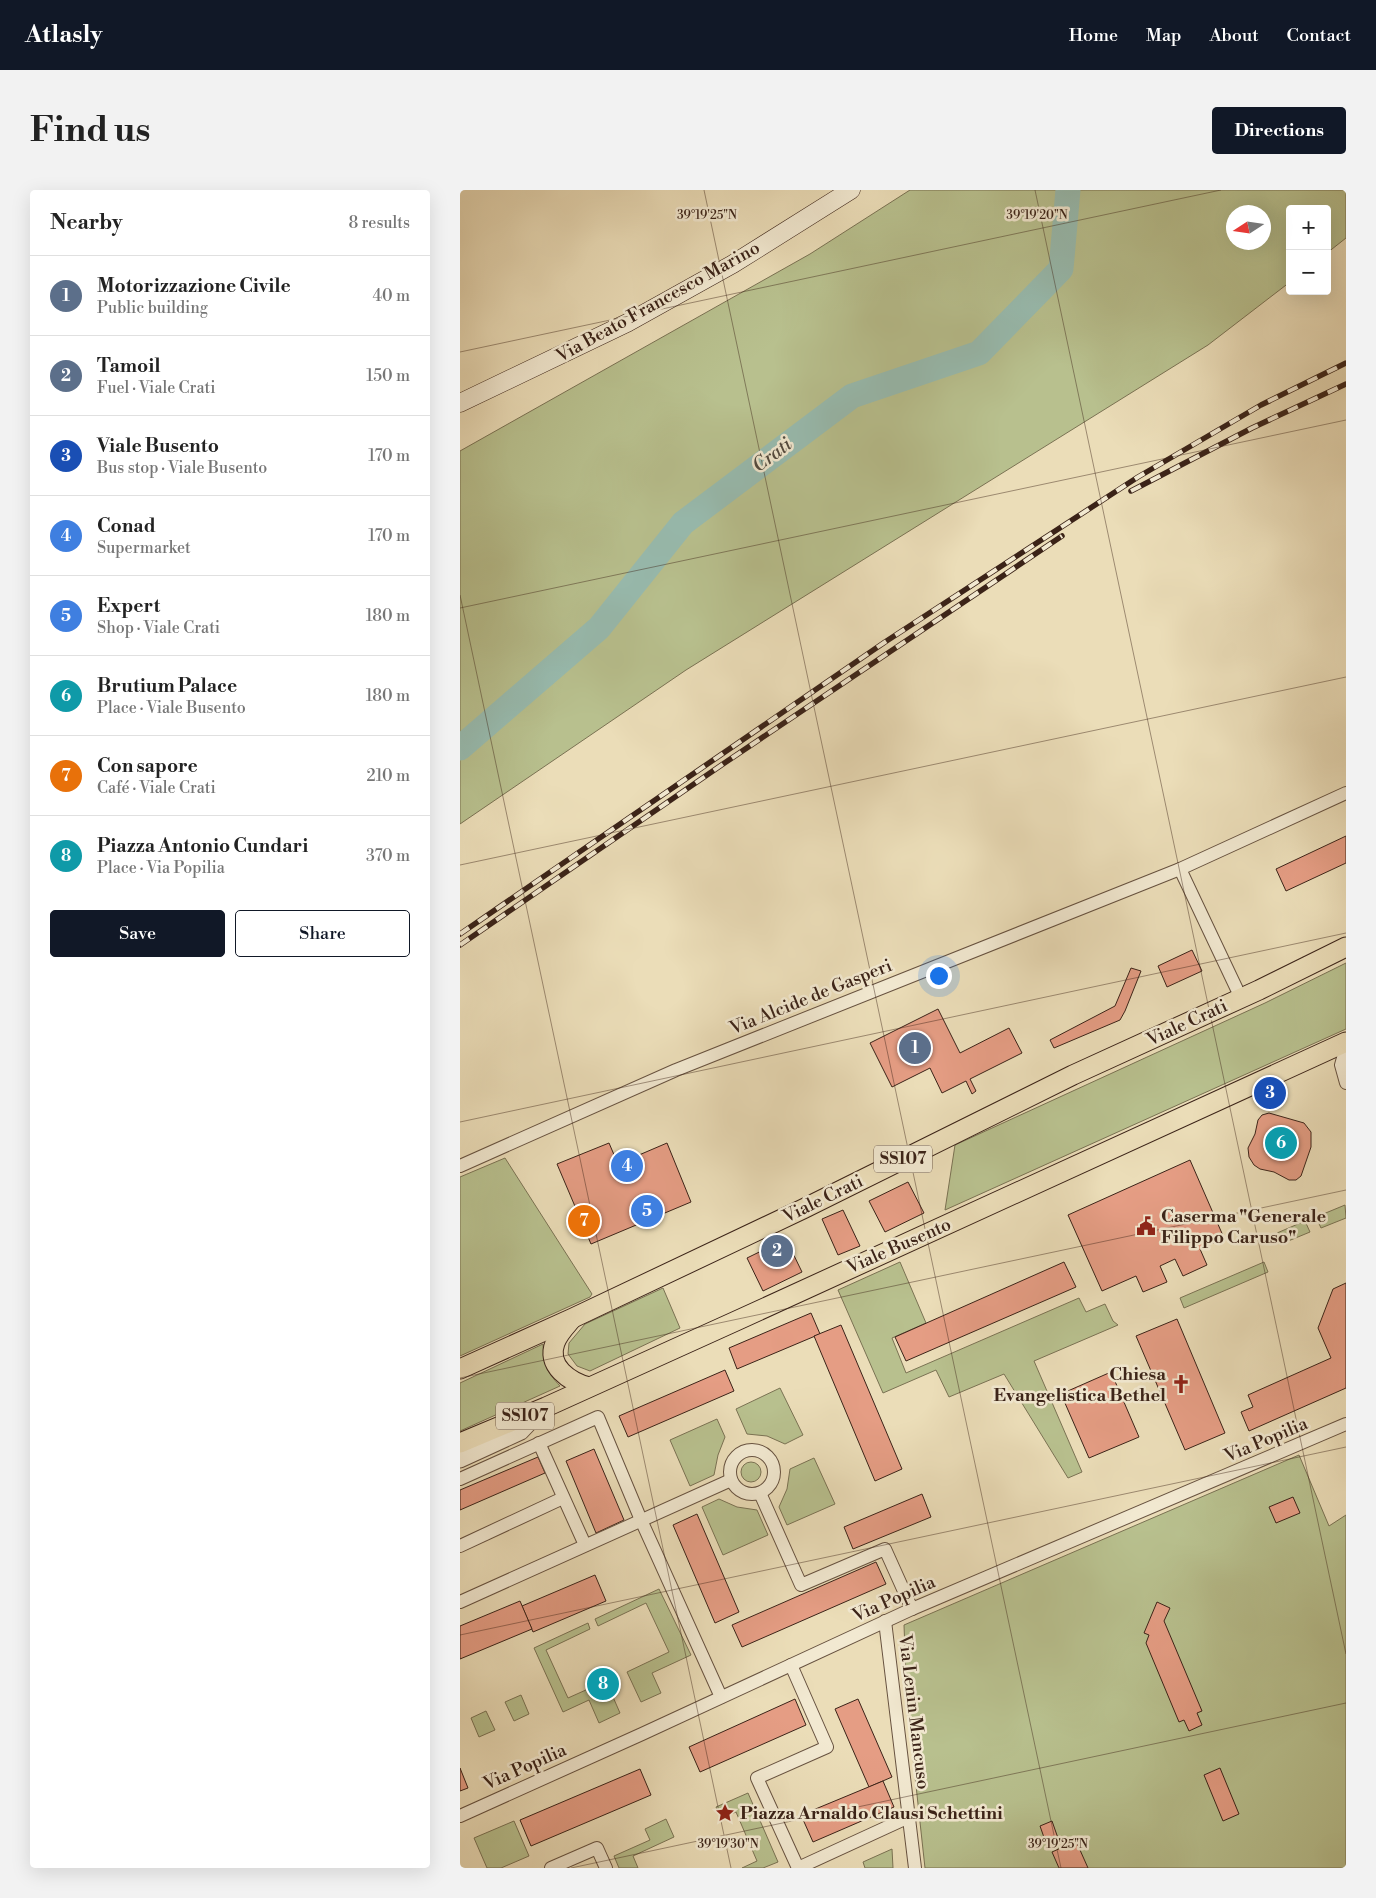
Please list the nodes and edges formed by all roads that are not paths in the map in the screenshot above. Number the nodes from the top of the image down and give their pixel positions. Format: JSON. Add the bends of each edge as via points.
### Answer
{"nodes":[{"id":1,"x":851,"y":190,"type":"edge"},
{"id":2,"x":460,"y":403,"type":"edge"},
{"id":3,"x":1346,"y":792,"type":"edge"},
{"id":4,"x":1180,"y":869,"type":"junction"},
{"id":5,"x":1346,"y":948,"type":"edge"},
{"id":6,"x":1241,"y":998,"type":"junction"},
{"id":7,"x":1346,"y":1042,"type":"edge"},
{"id":8,"x":1346,"y":1047,"type":"edge"},
{"id":9,"x":1346,"y":1083,"type":"edge"},
{"id":10,"x":460,"y":1166,"type":"edge"},
{"id":11,"x":573,"y":1318,"type":"junction"},
{"id":12,"x":460,"y":1369,"type":"edge"},
{"id":13,"x":589,"y":1387,"type":"junction"},
{"id":14,"x":546,"y":1407,"type":"junction"},
{"id":15,"x":1346,"y":1424,"type":"edge"},
{"id":16,"x":460,"y":1443,"type":"edge"},
{"id":17,"x":539,"y":1443,"type":"junction"},
{"id":18,"x":460,"y":1460,"type":"edge"},
{"id":19,"x":460,"y":1479,"type":"edge"},
{"id":20,"x":731,"y":1480,"type":"junction"},
{"id":21,"x":760,"y":1493,"type":"junction"},
{"id":22,"x":564,"y":1498,"type":"junction"},
{"id":23,"x":641,"y":1520,"type":"junction"},
{"id":24,"x":586,"y":1545,"type":"junction"},
{"id":25,"x":460,"y":1546,"type":"edge"},
{"id":26,"x":460,"y":1602,"type":"edge"},
{"id":27,"x":912,"y":1609,"type":"junction"},
{"id":28,"x":885,"y":1621,"type":"junction"},
{"id":29,"x":790,"y":1665,"type":"junction"},
{"id":30,"x":721,"y":1697,"type":"junction"},
{"id":31,"x":460,"y":1816,"type":"edge"},
{"id":32,"x":909,"y":1817,"type":"junction"},
{"id":33,"x":551,"y":1868,"type":"edge"},
{"id":34,"x":606,"y":1868,"type":"edge"},
{"id":35,"x":798,"y":1868,"type":"edge"},
{"id":36,"x":914,"y":1868,"type":"edge"}],
"edges":[{"from":1,"to":2,"type":"main road","name":"Via Beato Francesco Marino","via":[[733,264],[627,323]]},
{"from":3,"to":4,"type":"street","name":"Via Alcide de Gasperi"},
{"from":4,"to":6,"type":"street","via":[[1193,909]]},
{"from":4,"to":10,"type":"street","name":"Via Alcide de Gasperi","via":[[676,1070]]},
{"from":5,"to":6,"type":"main road","name":"Viale Crati","number":"SS107"},
{"from":6,"to":11,"type":"main road","name":"Viale Crati","number":"SS107","via":[[1073,1075],[803,1209]]},
{"from":7,"to":13,"type":"main road","name":"Viale Busento","number":"SS107"},
{"from":8,"to":9,"type":"street","via":[[1341,1065]]},
{"from":11,"to":12,"type":"main road","name":"Viale Crati","number":"SS107"},
{"from":11,"to":13,"type":"main road","via":[[554,1344],[555,1360],[568,1379]]},
{"from":13,"to":14,"type":"main road","number":"SS107"},
{"from":14,"to":16,"type":"main road","number":"SS107"},
{"from":14,"to":18,"type":"street","via":[[521,1432]]},
{"from":15,"to":27,"type":"street","name":"Via Popilia"},
{"from":17,"to":19,"type":"street"},
{"from":17,"to":22,"type":"street"},
{"from":17,"to":23,"type":"street","via":[[598,1418]]},
{"from":20,"to":21,"type":"street","via":[[746,1494]]},
{"from":20,"to":21,"type":"street","via":[[730,1466],[739,1454],[753,1450],[761,1452],[772,1462],[774,1469],[771,1484]]},
{"from":20,"to":23,"type":"street"},
{"from":21,"to":27,"type":"street","via":[[800,1585],[885,1549]]},
{"from":22,"to":24,"type":"street"},
{"from":22,"to":25,"type":"street"},
{"from":23,"to":24,"type":"street"},
{"from":23,"to":30,"type":"street"},
{"from":24,"to":26,"type":"street"},
{"from":27,"to":28,"type":"street","name":"Via Popilia"},
{"from":28,"to":29,"type":"street","name":"Via Popilia"},
{"from":28,"to":32,"type":"street","name":"Via Lenin Mancuso"},
{"from":29,"to":30,"type":"street","name":"Via Popilia"},
{"from":29,"to":35,"type":"street","via":[[826,1747],[757,1778]]},
{"from":30,"to":31,"type":"street","name":"Via Popilia"},
{"from":32,"to":35,"type":"street"},
{"from":32,"to":36,"type":"street","name":"Via Lenin Mancuso"},
{"from":33,"to":34,"type":"street","via":[[597,1848]]}]}
